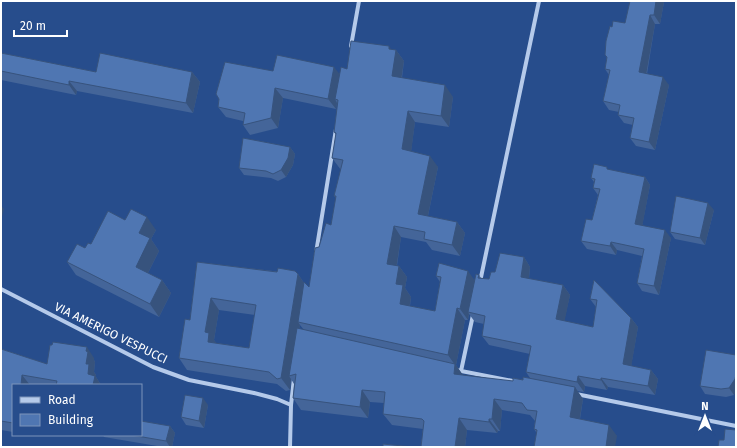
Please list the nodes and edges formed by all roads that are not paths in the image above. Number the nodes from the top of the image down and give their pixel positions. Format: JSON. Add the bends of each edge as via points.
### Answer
{"nodes":[{"id":1,"x":360,"y":1,"type":"edge"},
{"id":2,"x":539,"y":1,"type":"edge"},
{"id":3,"x":350,"y":55,"type":"edge"},
{"id":4,"x":337,"y":124,"type":"edge"},
{"id":5,"x":314,"y":261,"type":"edge"},
{"id":6,"x":1,"y":289,"type":"edge"},
{"id":7,"x":478,"y":290,"type":"edge"},
{"id":8,"x":475,"y":306,"type":"edge"},
{"id":9,"x":454,"y":369,"type":"edge"},
{"id":10,"x":296,"y":371,"type":"edge"},
{"id":11,"x":461,"y":371,"type":"junction"},
{"id":12,"x":520,"y":383,"type":"edge"},
{"id":13,"x":567,"y":392,"type":"edge"},
{"id":14,"x":291,"y":405,"type":"junction"},
{"id":15,"x":736,"y":426,"type":"edge"},
{"id":16,"x":290,"y":447,"type":"edge"}],
"edges":[{"from":1,"to":3,"type":"street"},
{"from":2,"to":7,"type":"street"},
{"from":4,"to":5,"type":"street"},
{"from":6,"to":14,"type":"street","name":"VIA AMERIGO VESPUCCI","via":[[153,367],[189,380],[254,393]]},
{"from":8,"to":11,"type":"street"},
{"from":9,"to":11,"type":"street"},
{"from":10,"to":14,"type":"street"},
{"from":11,"to":12,"type":"street"},
{"from":13,"to":15,"type":"street"},
{"from":14,"to":16,"type":"street"}]}
